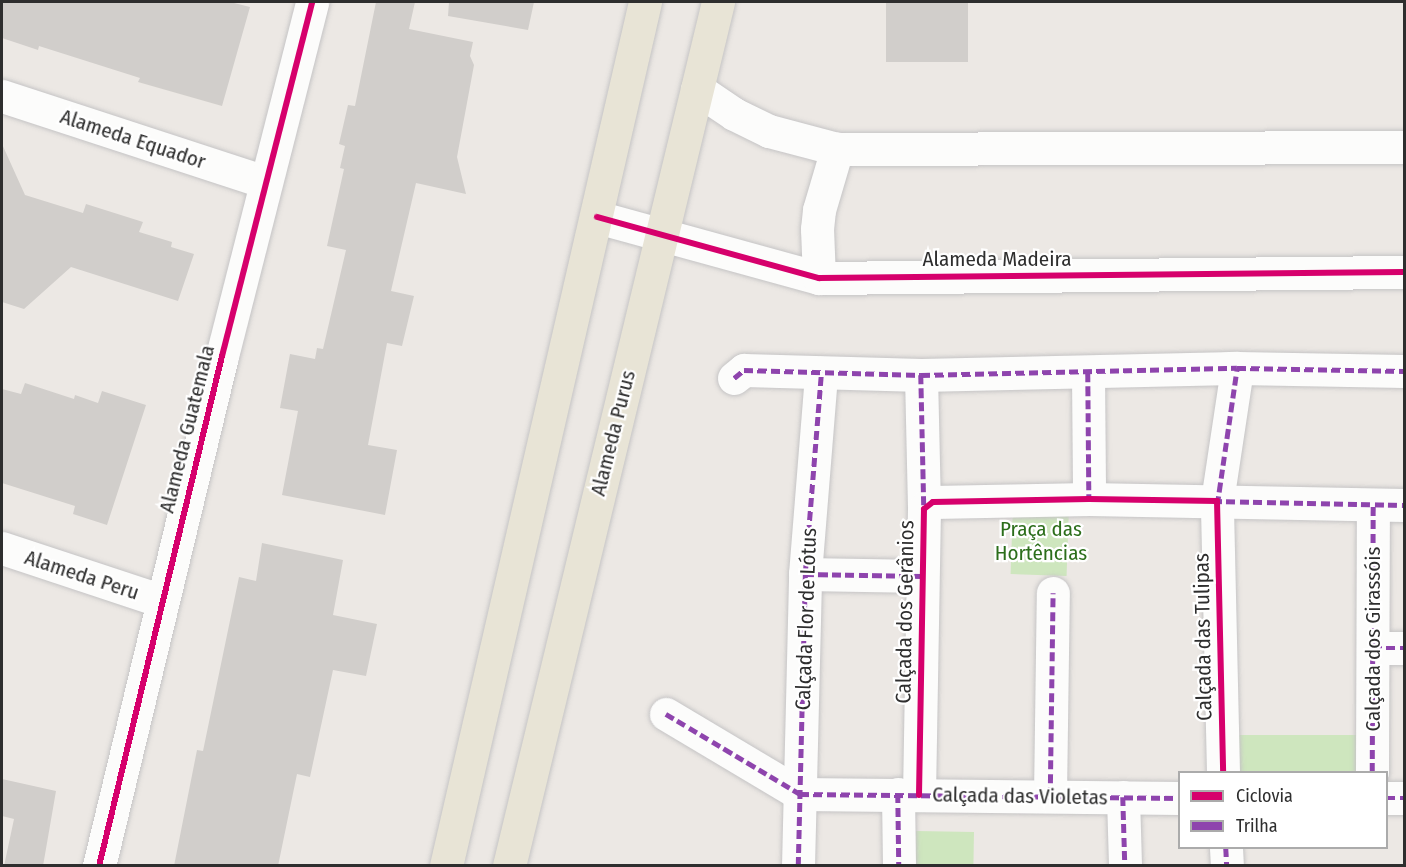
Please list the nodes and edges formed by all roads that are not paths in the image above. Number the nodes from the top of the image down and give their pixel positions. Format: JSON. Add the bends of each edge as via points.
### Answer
{"nodes":[{"id":1,"x":312,"y":2,"type":"edge"},
{"id":2,"x":645,"y":2,"type":"edge"},
{"id":3,"x":718,"y":2,"type":"edge"},
{"id":4,"x":697,"y":89,"type":"junction"},
{"id":5,"x":2,"y":96,"type":"edge"},
{"id":6,"x":1404,"y":147,"type":"edge"},
{"id":7,"x":837,"y":149,"type":"junction"},
{"id":8,"x":265,"y":182,"type":"junction"},
{"id":9,"x":597,"y":217,"type":"junction"},
{"id":10,"x":661,"y":235,"type":"junction"},
{"id":11,"x":1404,"y":272,"type":"edge"},
{"id":12,"x":819,"y":278,"type":"junction"},
{"id":13,"x":1237,"y":368,"type":"junction"},
{"id":14,"x":1404,"y":370,"type":"edge"},
{"id":15,"x":821,"y":373,"type":"junction"},
{"id":16,"x":1088,"y":373,"type":"junction"},
{"id":17,"x":921,"y":375,"type":"junction"},
{"id":18,"x":734,"y":378,"type":"dead end"},
{"id":19,"x":1089,"y":499,"type":"junction"},
{"id":20,"x":1217,"y":501,"type":"junction"},
{"id":21,"x":1389,"y":506,"type":"edge"},
{"id":22,"x":924,"y":509,"type":"junction"},
{"id":23,"x":2,"y":548,"type":"edge"},
{"id":24,"x":805,"y":574,"type":"junction"},
{"id":25,"x":922,"y":576,"type":"junction"},
{"id":26,"x":1053,"y":593,"type":"dead end"},
{"id":27,"x":162,"y":601,"type":"junction"},
{"id":28,"x":1389,"y":648,"type":"edge"},
{"id":29,"x":666,"y":714,"type":"dead end"},
{"id":30,"x":1223,"y":771,"type":"edge"},
{"id":31,"x":1372,"y":771,"type":"edge"},
{"id":32,"x":800,"y":794,"type":"junction"},
{"id":33,"x":908,"y":794,"type":"junction"},
{"id":34,"x":1050,"y":796,"type":"junction"},
{"id":35,"x":1123,"y":797,"type":"junction"},
{"id":36,"x":1178,"y":798,"type":"edge"},
{"id":37,"x":1388,"y":798,"type":"edge"},
{"id":38,"x":1404,"y":798,"type":"edge"},
{"id":39,"x":1226,"y":849,"type":"edge"},
{"id":40,"x":99,"y":866,"type":"edge"},
{"id":41,"x":446,"y":866,"type":"edge"},
{"id":42,"x":509,"y":866,"type":"edge"},
{"id":43,"x":798,"y":866,"type":"edge"},
{"id":44,"x":899,"y":866,"type":"edge"},
{"id":45,"x":1125,"y":866,"type":"edge"},
{"id":46,"x":1227,"y":866,"type":"edge"}],
"edges":[{"from":1,"to":8,"type":"street","name":"Alameda Guatemala"},
{"from":2,"to":9,"type":"main road"},
{"from":3,"to":4,"type":"main road","name":"Alameda Purus"},
{"from":4,"to":7,"type":"street","via":[[769,131]]},
{"from":4,"to":10,"type":"main road","name":"Alameda Purus"},
{"from":5,"to":8,"type":"street","name":"Alameda Equador"},
{"from":6,"to":7,"type":"street"},
{"from":7,"to":12,"type":"street","via":[[819,210]]},
{"from":8,"to":27,"type":"street","name":"Alameda Guatemala"},
{"from":9,"to":10,"type":"street","name":"Alameda Madeira"},
{"from":9,"to":41,"type":"main road"},
{"from":10,"to":12,"type":"street","name":"Alameda Madeira"},
{"from":10,"to":42,"type":"main road","name":"Alameda Purus"},
{"from":11,"to":12,"type":"street","name":"Alameda Madeira"},
{"from":13,"to":14,"type":"street"},
{"from":13,"to":16,"type":"street"},
{"from":13,"to":20,"type":"street","name":"Calçada das Tulipas"},
{"from":15,"to":17,"type":"street"},
{"from":15,"to":18,"type":"street","via":[[744,370]]},
{"from":15,"to":24,"type":"street","name":"Calçada Flor de Lótus"},
{"from":16,"to":17,"type":"street"},
{"from":16,"to":19,"type":"street"},
{"from":17,"to":22,"type":"street"},
{"from":19,"to":20,"type":"street","name":"Calçada dos Gerânios"},
{"from":19,"to":22,"type":"street","name":"Calçada dos Gerânios","via":[[933,502]]},
{"from":20,"to":21,"type":"street","name":"Calçada dos Gerânios"},
{"from":20,"to":30,"type":"street","name":"Calçada das Tulipas"},
{"from":21,"to":28,"type":"street","name":"Calçada dos Girassóis"},
{"from":22,"to":25,"type":"street","name":"Calçada dos Gerânios"},
{"from":23,"to":27,"type":"street","name":"Alameda Peru"},
{"from":24,"to":25,"type":"street"},
{"from":24,"to":32,"type":"street","name":"Calçada Flor de Lótus"},
{"from":25,"to":33,"type":"street","name":"Calçada dos Gerânios"},
{"from":26,"to":34,"type":"street"},
{"from":27,"to":40,"type":"street","name":"Alameda Guatemala"},
{"from":28,"to":31,"type":"street","name":"Calçada dos Girassóis"},
{"from":29,"to":32,"type":"street"},
{"from":32,"to":33,"type":"street","name":"Calçada das Violetas"},
{"from":32,"to":43,"type":"street","name":"Calçada Flor de Lótus"},
{"from":33,"to":34,"type":"street","name":"Calçada das Violetas"},
{"from":33,"to":44,"type":"street","name":"Calçada dos Gerânios"},
{"from":34,"to":35,"type":"street","name":"Calçada das Violetas"},
{"from":35,"to":36,"type":"street","name":"Calçada das Violetas"},
{"from":35,"to":45,"type":"street"},
{"from":37,"to":38,"type":"street"},
{"from":39,"to":46,"type":"street"}]}
